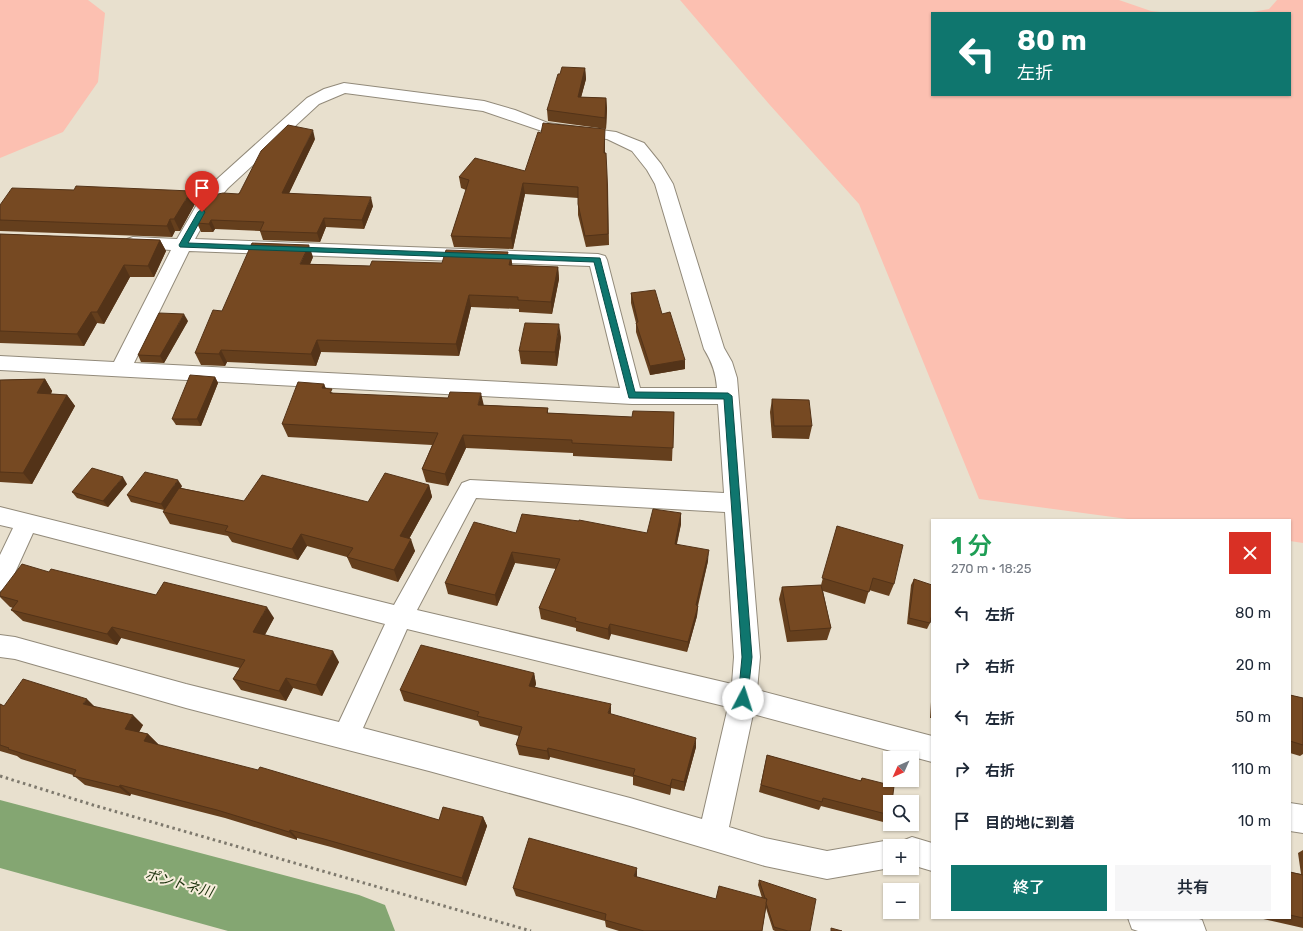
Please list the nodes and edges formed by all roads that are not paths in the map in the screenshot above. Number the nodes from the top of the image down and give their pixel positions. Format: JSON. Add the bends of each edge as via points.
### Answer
{"nodes":[{"id":1,"x":111,"y":242,"type":"edge"},
{"id":2,"x":183,"y":245,"type":"junction"},
{"id":3,"x":0,"y":363,"type":"edge"},
{"id":4,"x":121,"y":368,"type":"junction"},
{"id":5,"x":632,"y":396,"type":"junction"},
{"id":6,"x":728,"y":396,"type":"junction"},
{"id":7,"x":736,"y":503,"type":"junction"},
{"id":8,"x":0,"y":516,"type":"edge"},
{"id":9,"x":27,"y":522,"type":"junction"},
{"id":10,"x":0,"y":580,"type":"edge"},
{"id":11,"x":400,"y":617,"type":"junction"},
{"id":12,"x":0,"y":646,"type":"edge"},
{"id":13,"x":743,"y":699,"type":"junction"},
{"id":14,"x":346,"y":737,"type":"junction"},
{"id":15,"x":931,"y":749,"type":"edge"},
{"id":16,"x":1291,"y":817,"type":"edge"},
{"id":17,"x":1303,"y":819,"type":"edge"},
{"id":18,"x":713,"y":835,"type":"junction"},
{"id":19,"x":919,"y":853,"type":"edge"},
{"id":20,"x":883,"y":855,"type":"edge"},
{"id":21,"x":931,"y":857,"type":"edge"},
{"id":22,"x":1146,"y":919,"type":"edge"},
{"id":23,"x":1191,"y":931,"type":"edge"}],
"edges":[{"from":1,"to":2,"type":"street"},
{"from":2,"to":4,"type":"street"},
{"from":2,"to":5,"type":"street","via":[[598,260]]},
{"from":2,"to":6,"type":"street","via":[[208,201],[222,184],[313,101],[344,88],[484,106],[545,127],[610,135],[638,147],[664,184],[714,349],[727,378]]},
{"from":3,"to":4,"type":"street"},
{"from":4,"to":5,"type":"street"},
{"from":5,"to":6,"type":"street"},
{"from":6,"to":7,"type":"street"},
{"from":7,"to":11,"type":"street","via":[[470,489]]},
{"from":7,"to":13,"type":"street","via":[[747,657]]},
{"from":8,"to":9,"type":"street"},
{"from":9,"to":10,"type":"street"},
{"from":9,"to":11,"type":"street"},
{"from":11,"to":13,"type":"street"},
{"from":11,"to":14,"type":"street"},
{"from":12,"to":14,"type":"street"},
{"from":13,"to":15,"type":"street"},
{"from":13,"to":18,"type":"street"},
{"from":14,"to":18,"type":"street"},
{"from":16,"to":17,"type":"street"},
{"from":18,"to":20,"type":"street","via":[[765,852],[827,864]]},
{"from":19,"to":21,"type":"street"},
{"from":22,"to":23,"type":"street"}]}
